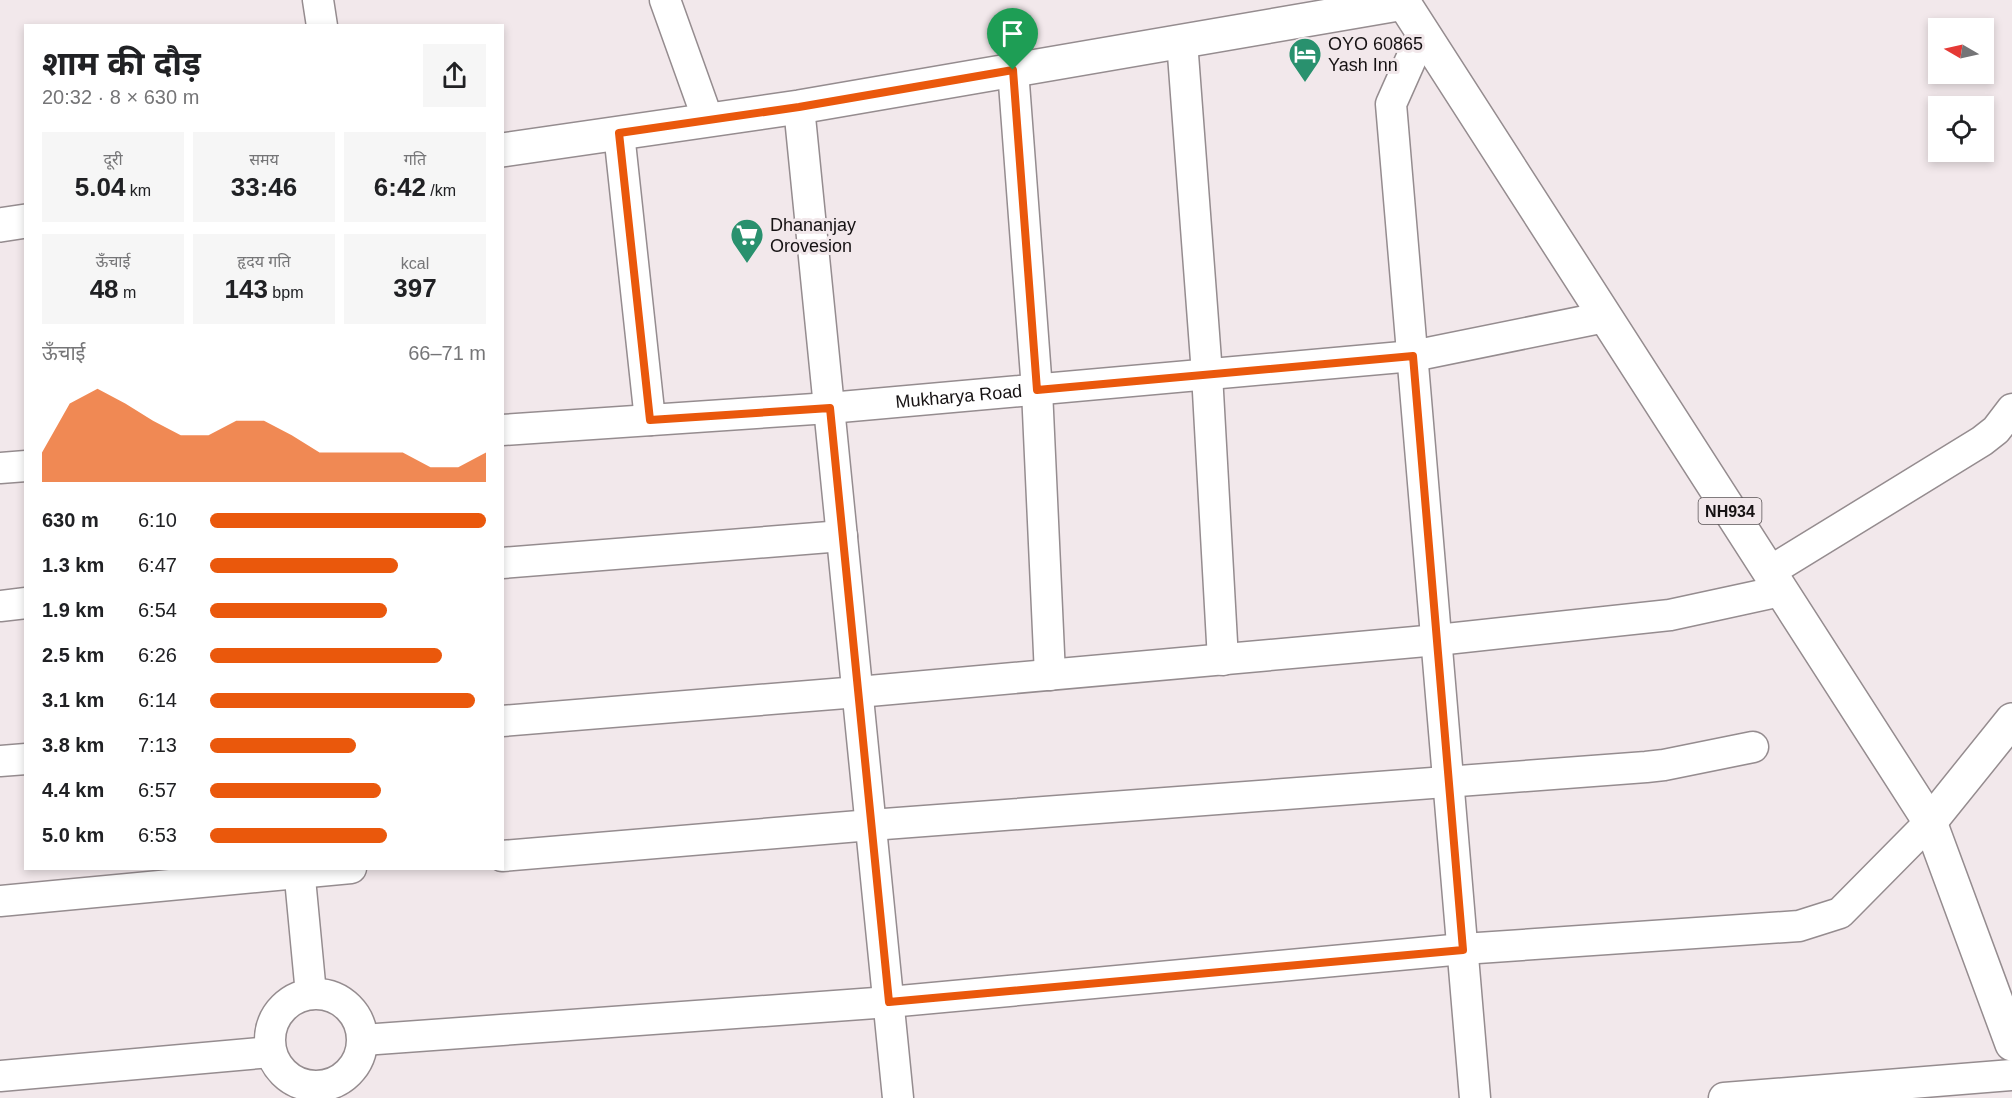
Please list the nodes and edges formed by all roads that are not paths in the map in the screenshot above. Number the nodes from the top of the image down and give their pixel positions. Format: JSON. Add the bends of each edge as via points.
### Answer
{"nodes":[{"id":1,"x":318,"y":0,"type":"edge"},
{"id":2,"x":664,"y":0,"type":"edge"},
{"id":3,"x":1411,"y":1,"type":"edge"},
{"id":4,"x":322,"y":24,"type":"edge"},
{"id":5,"x":1423,"y":32,"type":"junction"},
{"id":6,"x":1182,"y":41,"type":"junction"},
{"id":7,"x":1013,"y":70,"type":"junction"},
{"id":8,"x":799,"y":107,"type":"junction"},
{"id":9,"x":708,"y":120,"type":"junction"},
{"id":10,"x":619,"y":133,"type":"junction"},
{"id":11,"x":504,"y":150,"type":"edge"},
{"id":12,"x":24,"y":221,"type":"edge"},
{"id":13,"x":0,"y":225,"type":"edge"},
{"id":14,"x":1605,"y":317,"type":"junction"},
{"id":15,"x":1413,"y":356,"type":"junction"},
{"id":16,"x":1207,"y":374,"type":"junction"},
{"id":17,"x":1037,"y":390,"type":"junction"},
{"id":18,"x":830,"y":408,"type":"junction"},
{"id":19,"x":2012,"y":409,"type":"edge"},
{"id":20,"x":650,"y":420,"type":"junction"},
{"id":21,"x":504,"y":430,"type":"edge"},
{"id":22,"x":24,"y":466,"type":"edge"},
{"id":23,"x":0,"y":468,"type":"edge"},
{"id":24,"x":842,"y":536,"type":"junction"},
{"id":25,"x":504,"y":563,"type":"edge"},
{"id":26,"x":1775,"y":581,"type":"junction"},
{"id":27,"x":24,"y":603,"type":"edge"},
{"id":28,"x":0,"y":606,"type":"edge"},
{"id":29,"x":1437,"y":640,"type":"junction"},
{"id":30,"x":1223,"y":660,"type":"junction"},
{"id":31,"x":1050,"y":675,"type":"junction"},
{"id":32,"x":858,"y":693,"type":"junction"},
{"id":33,"x":2012,"y":720,"type":"edge"},
{"id":34,"x":504,"y":721,"type":"edge"},
{"id":35,"x":1753,"y":747,"type":"dead end"},
{"id":36,"x":24,"y":759,"type":"edge"},
{"id":37,"x":0,"y":761,"type":"edge"},
{"id":38,"x":1449,"y":781,"type":"junction"},
{"id":39,"x":1930,"y":822,"type":"junction"},
{"id":40,"x":871,"y":825,"type":"junction"},
{"id":41,"x":504,"y":856,"type":"edge"},
{"id":42,"x":316,"y":870,"type":"edge"},
{"id":43,"x":299,"y":871,"type":"edge"},
{"id":44,"x":0,"y":901,"type":"edge"},
{"id":45,"x":1463,"y":950,"type":"junction"},
{"id":46,"x":311,"y":994,"type":"junction"},
{"id":47,"x":889,"y":1002,"type":"junction"},
{"id":48,"x":363,"y":1040,"type":"junction"},
{"id":49,"x":2012,"y":1044,"type":"edge"},
{"id":50,"x":271,"y":1052,"type":"junction"},
{"id":51,"x":0,"y":1076,"type":"edge"},
{"id":52,"x":2012,"y":1076,"type":"edge"},
{"id":53,"x":320,"y":1092,"type":"edge"},
{"id":54,"x":898,"y":1098,"type":"edge"},
{"id":55,"x":1475,"y":1098,"type":"edge"},
{"id":56,"x":1724,"y":1098,"type":"edge"}],
"edges":[{"from":1,"to":4,"type":"street"},
{"from":2,"to":9,"type":"street"},
{"from":3,"to":5,"type":"main road","number":"NH934"},
{"from":3,"to":6,"type":"main road"},
{"from":5,"to":14,"type":"main road","number":"NH934"},
{"from":5,"to":15,"type":"street","via":[[1391,104]]},
{"from":6,"to":7,"type":"main road"},
{"from":6,"to":16,"type":"street"},
{"from":7,"to":8,"type":"main road"},
{"from":7,"to":17,"type":"street"},
{"from":8,"to":9,"type":"main road"},
{"from":8,"to":18,"type":"street"},
{"from":9,"to":10,"type":"main road"},
{"from":10,"to":11,"type":"main road"},
{"from":10,"to":20,"type":"street"},
{"from":12,"to":13,"type":"main road"},
{"from":14,"to":15,"type":"street","name":"Mukharya Road"},
{"from":14,"to":26,"type":"main road","number":"NH934"},
{"from":15,"to":16,"type":"street","name":"Mukharya Road"},
{"from":15,"to":29,"type":"street"},
{"from":16,"to":17,"type":"street","name":"Mukharya Road"},
{"from":16,"to":30,"type":"street"},
{"from":17,"to":18,"type":"street","name":"Mukharya Road"},
{"from":17,"to":31,"type":"street"},
{"from":18,"to":20,"type":"street","name":"Mukharya Road"},
{"from":18,"to":24,"type":"street"},
{"from":19,"to":26,"type":"street","via":[[1982,441]]},
{"from":20,"to":21,"type":"street","name":"Mukharya Road"},
{"from":22,"to":23,"type":"street"},
{"from":24,"to":25,"type":"street"},
{"from":24,"to":32,"type":"street"},
{"from":26,"to":29,"type":"street","via":[[1670,615]]},
{"from":26,"to":39,"type":"main road","number":"NH934"},
{"from":27,"to":28,"type":"street"},
{"from":29,"to":30,"type":"street"},
{"from":29,"to":38,"type":"street"},
{"from":30,"to":31,"type":"street"},
{"from":31,"to":32,"type":"street"},
{"from":32,"to":34,"type":"street"},
{"from":32,"to":40,"type":"street"},
{"from":33,"to":39,"type":"main road"},
{"from":35,"to":38,"type":"street","via":[[1664,765]]},
{"from":36,"to":37,"type":"street"},
{"from":38,"to":40,"type":"street"},
{"from":38,"to":45,"type":"street"},
{"from":39,"to":45,"type":"street","via":[[1840,913],[1799,926]]},
{"from":39,"to":49,"type":"main road","number":"NH934"},
{"from":40,"to":41,"type":"street"},
{"from":40,"to":47,"type":"street"},
{"from":42,"to":43,"type":"street"},
{"from":43,"to":44,"type":"street"},
{"from":43,"to":46,"type":"street"},
{"from":45,"to":47,"type":"street"},
{"from":45,"to":55,"type":"street"},
{"from":46,"to":48,"type":"street","via":[[342,1002],[353,1013]]},
{"from":46,"to":50,"type":"street","via":[[282,1007],[270,1036]]},
{"from":47,"to":48,"type":"street"},
{"from":47,"to":54,"type":"street"},
{"from":48,"to":53,"type":"street","via":[[348,1073]]},
{"from":50,"to":51,"type":"street"},
{"from":50,"to":53,"type":"street","via":[[289,1078]]},
{"from":52,"to":56,"type":"street"}]}
